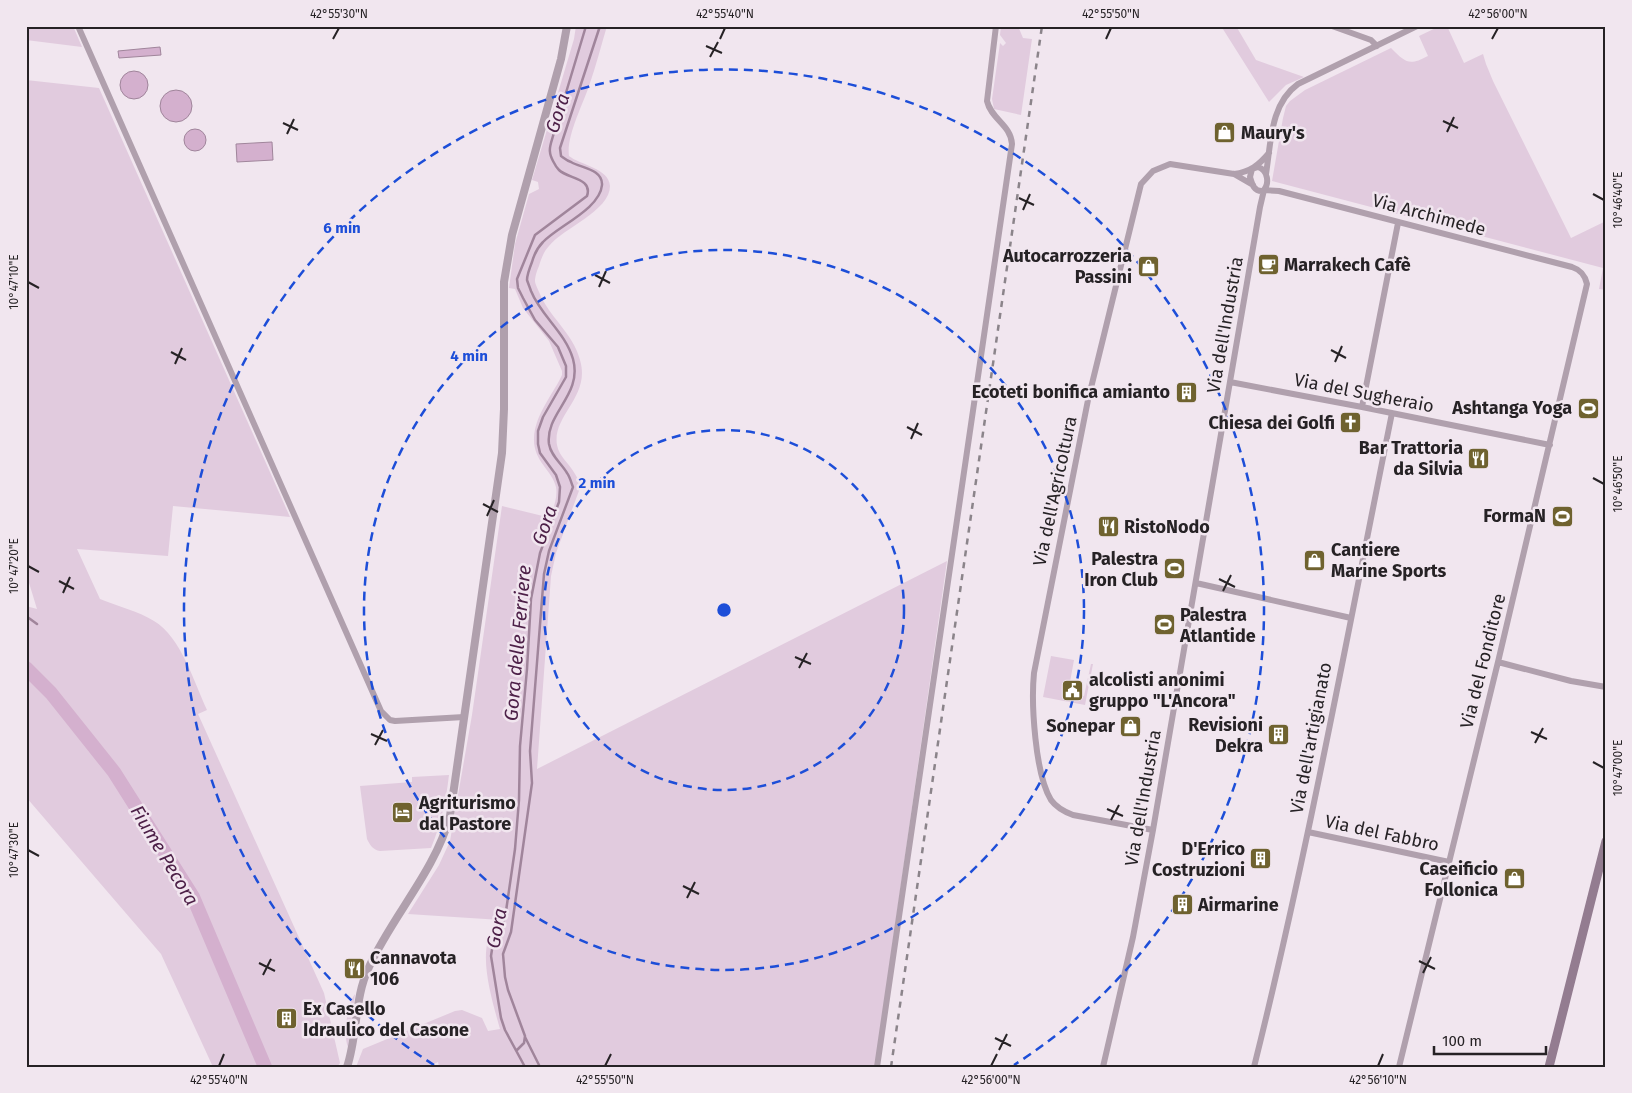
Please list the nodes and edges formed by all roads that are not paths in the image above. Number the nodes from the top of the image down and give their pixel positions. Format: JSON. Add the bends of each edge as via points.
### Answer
{"nodes":[{"id":1,"x":78,"y":26,"type":"edge"},
{"id":2,"x":567,"y":26,"type":"edge"},
{"id":3,"x":996,"y":26,"type":"edge"},
{"id":4,"x":1332,"y":26,"type":"edge"},
{"id":5,"x":1417,"y":26,"type":"edge"},
{"id":6,"x":1377,"y":46,"type":"junction"},
{"id":7,"x":1269,"y":153,"type":"junction"},
{"id":8,"x":1252,"y":169,"type":"junction"},
{"id":9,"x":1234,"y":174,"type":"junction"},
{"id":10,"x":1266,"y":174,"type":"junction"},
{"id":11,"x":1267,"y":181,"type":"junction"},
{"id":12,"x":1253,"y":186,"type":"junction"},
{"id":13,"x":1264,"y":190,"type":"junction"},
{"id":14,"x":1279,"y":191,"type":"junction"},
{"id":15,"x":1260,"y":207,"type":"junction"},
{"id":16,"x":1398,"y":223,"type":"junction"},
{"id":17,"x":1572,"y":267,"type":"joint"},
{"id":18,"x":1230,"y":382,"type":"junction"},
{"id":19,"x":1362,"y":407,"type":"junction"},
{"id":20,"x":1392,"y":413,"type":"junction"},
{"id":21,"x":1550,"y":446,"type":"junction"},
{"id":22,"x":1196,"y":583,"type":"junction"},
{"id":23,"x":1351,"y":618,"type":"junction"},
{"id":24,"x":1498,"y":662,"type":"junction"},
{"id":25,"x":1604,"y":689,"type":"edge"},
{"id":26,"x":464,"y":716,"type":"junction"},
{"id":27,"x":1153,"y":830,"type":"junction"},
{"id":28,"x":1308,"y":832,"type":"junction"},
{"id":29,"x":1606,"y":841,"type":"edge"},
{"id":30,"x":1450,"y":862,"type":"junction"},
{"id":31,"x":347,"y":1067,"type":"edge"},
{"id":32,"x":877,"y":1067,"type":"edge"},
{"id":33,"x":1102,"y":1067,"type":"edge"},
{"id":34,"x":1254,"y":1067,"type":"edge"},
{"id":35,"x":1399,"y":1067,"type":"edge"},
{"id":36,"x":1548,"y":1067,"type":"edge"}],
"edges":[{"from":1,"to":26,"type":"street","via":[[381,711],[395,721]]},
{"from":2,"to":26,"type":"street","via":[[512,235],[504,282],[502,454]]},
{"from":3,"to":32,"type":"street","via":[[987,101],[991,111],[1010,132],[1012,144]]},
{"from":4,"to":6,"type":"street","via":[[1371,40]]},
{"from":5,"to":6,"type":"street"},
{"from":6,"to":7,"type":"street","via":[[1289,90],[1278,108]]},
{"from":7,"to":8,"type":"street"},
{"from":7,"to":10,"type":"street"},
{"from":8,"to":9,"type":"street","name":"Via dell'Agricoltura"},
{"from":8,"to":10,"type":"street","via":[[1261,168]]},
{"from":8,"to":12,"type":"street"},
{"from":9,"to":12,"type":"street","name":"Via dell'Agricoltura"},
{"from":9,"to":27,"type":"street","name":"Via dell'Agricoltura","via":[[1170,164],[1153,170],[1141,184],[1088,400],[1034,674],[1032,703],[1035,729],[1041,769],[1053,802],[1073,814]]},
{"from":10,"to":11,"type":"street"},
{"from":11,"to":13,"type":"street"},
{"from":11,"to":14,"type":"street","name":"Via Archimede"},
{"from":12,"to":13,"type":"street","via":[[1259,191]]},
{"from":12,"to":15,"type":"street","name":"Via dell'Industria"},
{"from":13,"to":14,"type":"street","name":"Via Archimede"},
{"from":13,"to":15,"type":"street","name":"Via dell'Industria"},
{"from":14,"to":16,"type":"street","name":"Via Archimede"},
{"from":15,"to":18,"type":"street","name":"Via dell'Industria"},
{"from":16,"to":17,"type":"street","name":"Via Archimede"},
{"from":16,"to":19,"type":"street"},
{"from":17,"to":21,"type":"street","name":"Via del Fonditore","via":[[1584,276],[1587,284]]},
{"from":18,"to":19,"type":"street","name":"Via del Sugheraio"},
{"from":18,"to":22,"type":"street","name":"Via dell'Industria"},
{"from":19,"to":20,"type":"street","name":"Via del Sugheraio"},
{"from":20,"to":21,"type":"street","name":"Via del Sugheraio"},
{"from":20,"to":23,"type":"street","name":"Via dell'artigianato"},
{"from":21,"to":24,"type":"street","name":"Via del Fonditore"},
{"from":22,"to":23,"type":"street"},
{"from":22,"to":27,"type":"street","name":"Via dell'Industria"},
{"from":23,"to":28,"type":"street","name":"Via dell'artigianato"},
{"from":24,"to":25,"type":"street"},
{"from":24,"to":30,"type":"street","name":"Via del Fonditore"},
{"from":26,"to":31,"type":"street","via":[[447,828],[368,969],[358,1003]]},
{"from":27,"to":33,"type":"street","name":"Via dell'Industria","via":[[1133,937]]},
{"from":28,"to":30,"type":"street","name":"Via del Fabbro"},
{"from":28,"to":34,"type":"street","name":"Via dell'artigianato"},
{"from":29,"to":36,"type":"main road"},
{"from":30,"to":35,"type":"street","name":"Via del Fonditore"}]}
